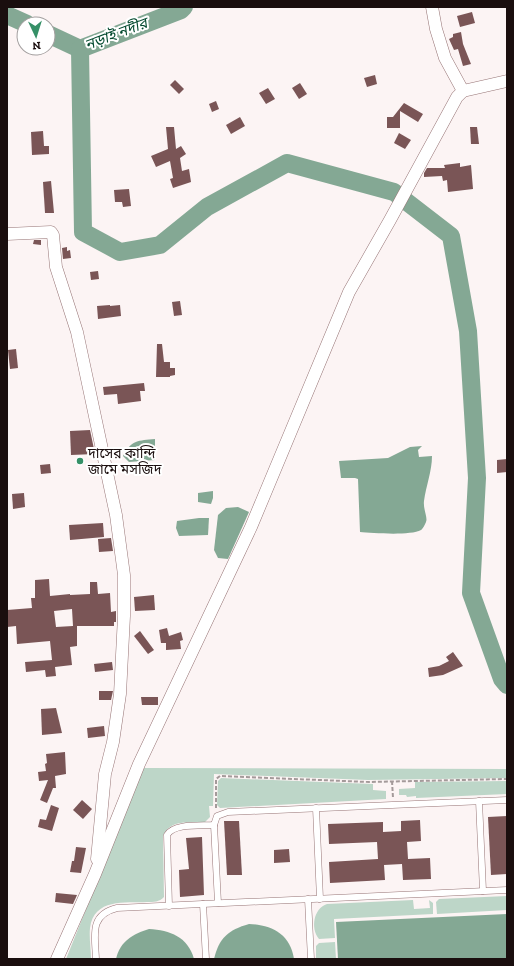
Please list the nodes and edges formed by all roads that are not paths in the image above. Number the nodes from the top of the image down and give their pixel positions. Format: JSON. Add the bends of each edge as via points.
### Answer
{"nodes":[{"id":1,"x":432,"y":7,"type":"edge"},
{"id":2,"x":507,"y":81,"type":"edge"},
{"id":3,"x":460,"y":94,"type":"junction"},
{"id":4,"x":7,"y":234,"type":"edge"},
{"id":5,"x":507,"y":800,"type":"edge"},
{"id":6,"x":479,"y":801,"type":"junction"},
{"id":7,"x":316,"y":808,"type":"junction"},
{"id":8,"x":214,"y":826,"type":"junction"},
{"id":9,"x":95,"y":874,"type":"junction"},
{"id":10,"x":507,"y":890,"type":"edge"},
{"id":11,"x":483,"y":891,"type":"junction"},
{"id":12,"x":308,"y":899,"type":"junction"},
{"id":13,"x":320,"y":899,"type":"junction"},
{"id":14,"x":203,"y":904,"type":"junction"},
{"id":15,"x":218,"y":904,"type":"junction"},
{"id":16,"x":169,"y":906,"type":"junction"},
{"id":17,"x":57,"y":959,"type":"edge"},
{"id":18,"x":96,"y":959,"type":"edge"},
{"id":19,"x":206,"y":959,"type":"edge"},
{"id":20,"x":311,"y":959,"type":"edge"}],
"edges":[{"from":1,"to":3,"type":"street","via":[[445,58]]},
{"from":2,"to":3,"type":"street"},
{"from":3,"to":9,"type":"street","via":[[349,292],[251,527],[139,764]]},
{"from":4,"to":9,"type":"street","via":[[51,232],[53,235],[56,267],[77,332],[116,515],[124,575],[120,694],[105,774]]},
{"from":5,"to":6,"type":"lane"},
{"from":6,"to":7,"type":"lane"},
{"from":6,"to":11,"type":"lane"},
{"from":7,"to":8,"type":"lane","via":[[228,812],[217,816]]},
{"from":7,"to":13,"type":"lane"},
{"from":8,"to":15,"type":"lane"},
{"from":8,"to":16,"type":"lane","via":[[178,827],[169,831]]},
{"from":9,"to":17,"type":"street"},
{"from":10,"to":11,"type":"lane"},
{"from":11,"to":13,"type":"lane"},
{"from":12,"to":13,"type":"lane"},
{"from":12,"to":15,"type":"lane"},
{"from":12,"to":20,"type":"lane"},
{"from":14,"to":15,"type":"lane"},
{"from":14,"to":16,"type":"lane"},
{"from":14,"to":19,"type":"lane"},
{"from":16,"to":18,"type":"lane","via":[[118,908],[102,915],[96,922]]}]}
